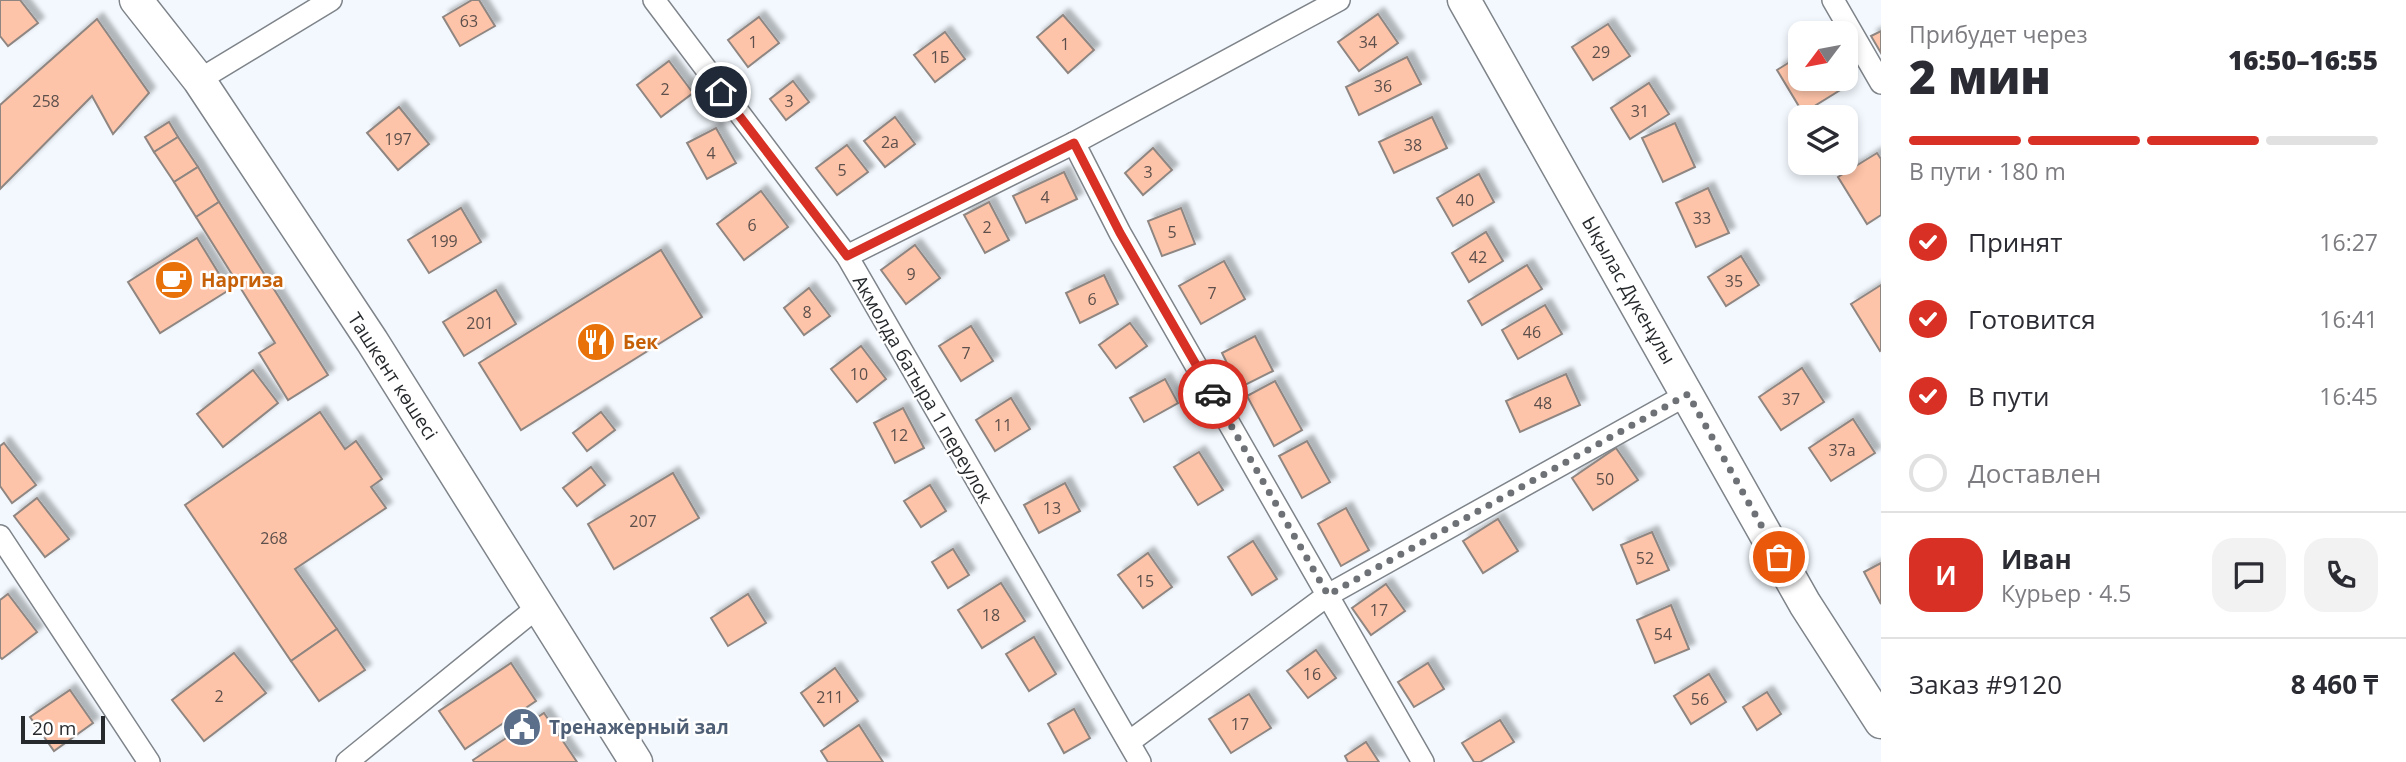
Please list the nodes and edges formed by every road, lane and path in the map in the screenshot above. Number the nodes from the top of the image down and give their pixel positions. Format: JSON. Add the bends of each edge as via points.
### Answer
{"nodes":[{"id":1,"x":136,"y":0,"type":"edge"},
{"id":2,"x":331,"y":0,"type":"edge"},
{"id":3,"x":654,"y":0,"type":"edge"},
{"id":4,"x":1339,"y":0,"type":"edge"},
{"id":5,"x":1464,"y":0,"type":"edge"},
{"id":6,"x":1833,"y":0,"type":"edge"},
{"id":7,"x":199,"y":80,"type":"junction"},
{"id":8,"x":1881,"y":83,"type":"edge"},
{"id":9,"x":1074,"y":143,"type":"junction"},
{"id":10,"x":847,"y":256,"type":"junction"},
{"id":11,"x":1688,"y":394,"type":"junction"},
{"id":12,"x":0,"y":536,"type":"edge"},
{"id":13,"x":1328,"y":595,"type":"junction"},
{"id":14,"x":539,"y":607,"type":"junction"},
{"id":15,"x":1881,"y":722,"type":"edge"},
{"id":16,"x":1129,"y":743,"type":"junction"},
{"id":17,"x":149,"y":762,"type":"edge"},
{"id":18,"x":347,"y":762,"type":"edge"},
{"id":19,"x":636,"y":762,"type":"edge"},
{"id":20,"x":1140,"y":762,"type":"edge"},
{"id":21,"x":1423,"y":762,"type":"edge"}],
"edges":[{"from":1,"to":7,"type":"main road","name":"Ташкент көшесі"},
{"from":2,"to":7,"type":"street"},
{"from":3,"to":10,"type":"street","name":"Акмолда батыра 1 переулок"},
{"from":4,"to":9,"type":"street"},
{"from":5,"to":11,"type":"main road","name":"Ықылас Дүкенұлы"},
{"from":6,"to":8,"type":"street"},
{"from":7,"to":14,"type":"main road","name":"Ташкент көшесі","via":[[372,341]]},
{"from":9,"to":10,"type":"street"},
{"from":9,"to":13,"type":"street","via":[[1120,233]]},
{"from":10,"to":16,"type":"street","name":"Акмолда батыра 1 переулок"},
{"from":11,"to":13,"type":"street"},
{"from":11,"to":15,"type":"main road","name":"Ықылас Дүкенұлы","via":[[1805,604]]},
{"from":12,"to":17,"type":"street"},
{"from":13,"to":16,"type":"street"},
{"from":13,"to":21,"type":"street"},
{"from":14,"to":18,"type":"street"},
{"from":14,"to":19,"type":"main road","name":"Ташкент көшесі"},
{"from":16,"to":20,"type":"street","name":"Акмолда батыра 1 переулок"}]}
